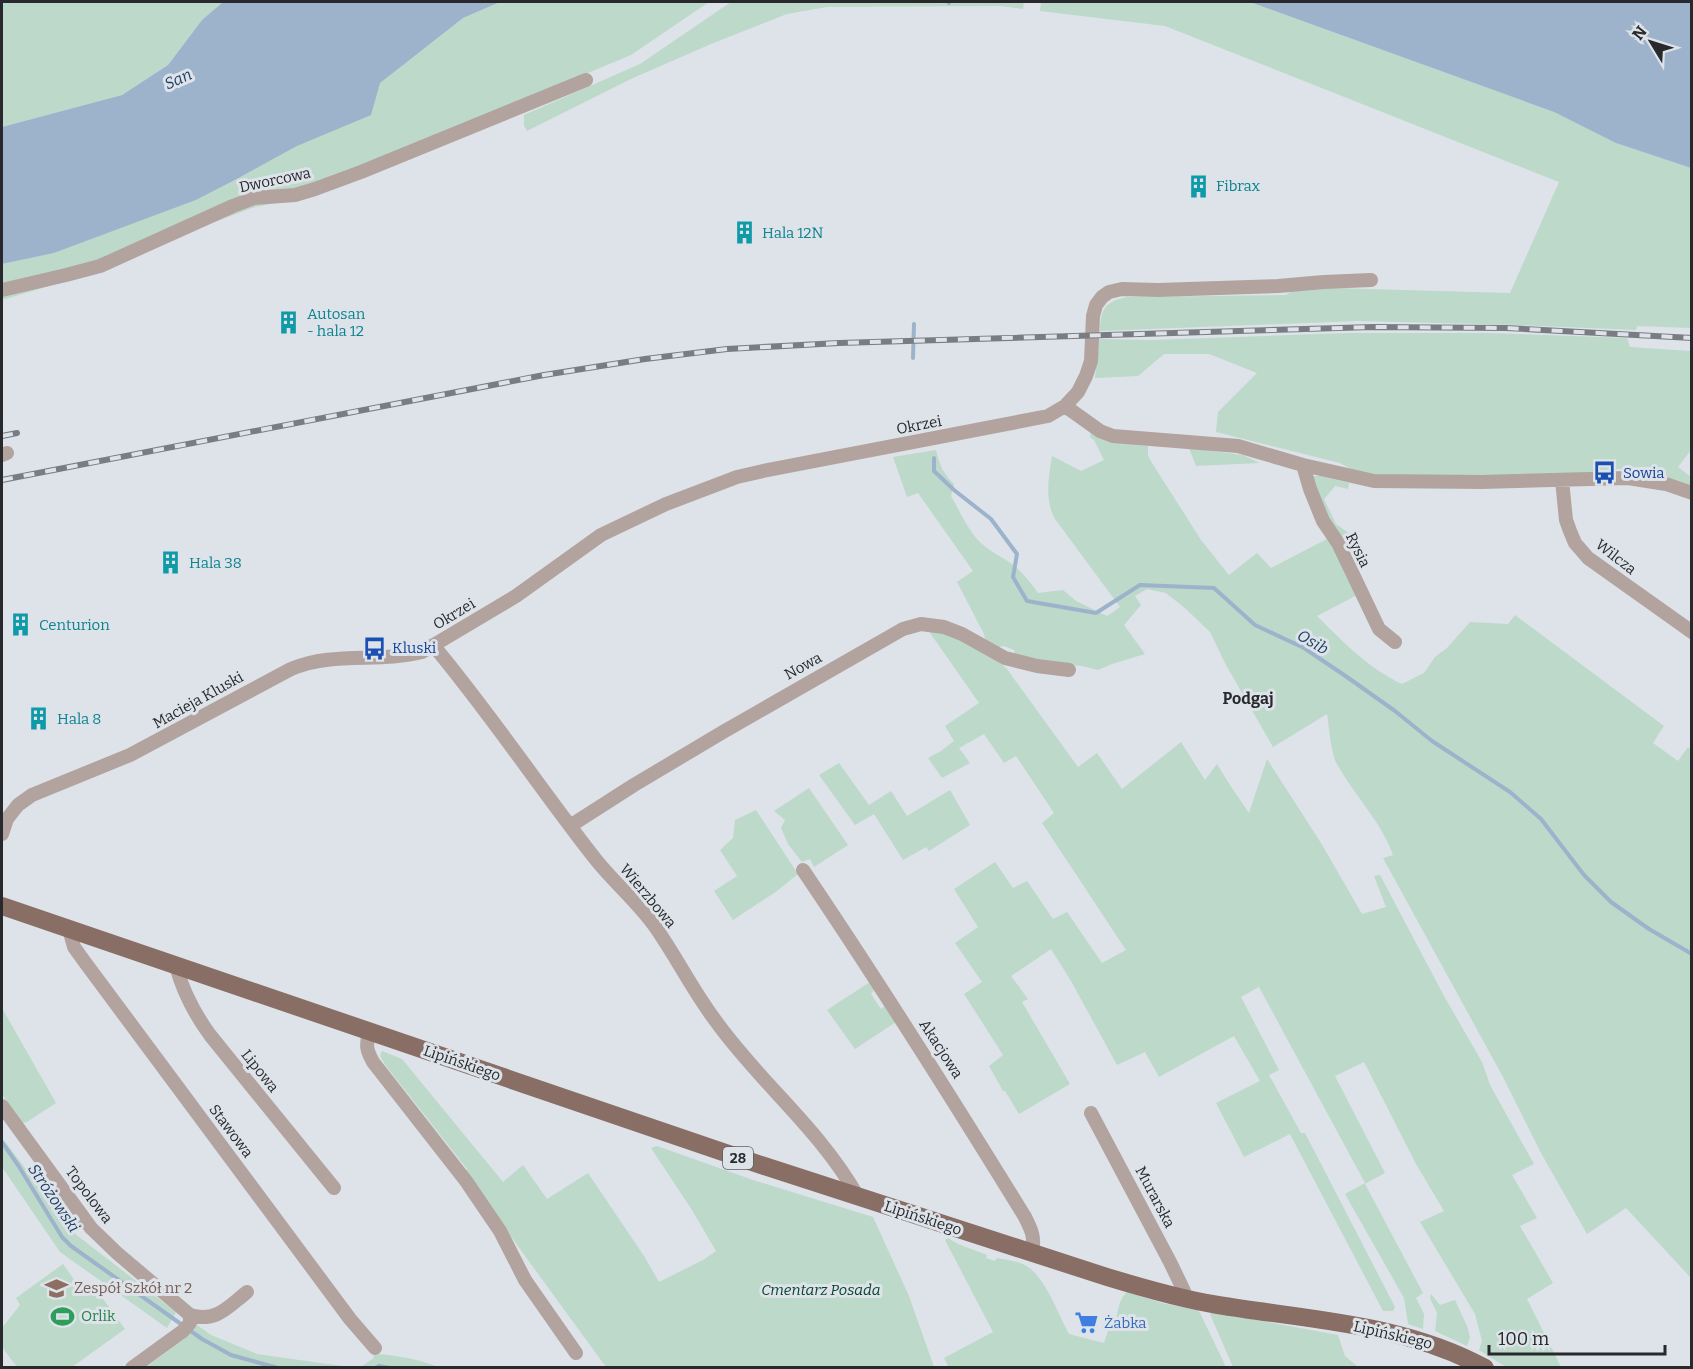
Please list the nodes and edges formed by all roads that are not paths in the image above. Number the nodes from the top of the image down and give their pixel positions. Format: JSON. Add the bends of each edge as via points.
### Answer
{"nodes":[{"id":1,"x":586,"y":80,"type":"dead end"},
{"id":2,"x":1371,"y":280,"type":"dead end"},
{"id":3,"x":2,"y":290,"type":"edge"},
{"id":4,"x":1065,"y":405,"type":"junction"},
{"id":5,"x":1303,"y":465,"type":"junction"},
{"id":6,"x":1563,"y":480,"type":"junction"},
{"id":7,"x":1692,"y":493,"type":"edge"},
{"id":8,"x":1692,"y":632,"type":"edge"},
{"id":9,"x":1395,"y":642,"type":"dead end"},
{"id":10,"x":434,"y":645,"type":"junction"},
{"id":11,"x":1069,"y":670,"type":"dead end"},
{"id":12,"x":570,"y":826,"type":"junction"},
{"id":13,"x":2,"y":834,"type":"edge"},
{"id":14,"x":803,"y":870,"type":"dead end"},
{"id":15,"x":2,"y":906,"type":"edge"},
{"id":16,"x":69,"y":929,"type":"junction"},
{"id":17,"x":176,"y":966,"type":"junction"},
{"id":18,"x":369,"y":1032,"type":"junction"},
{"id":19,"x":2,"y":1106,"type":"edge"},
{"id":20,"x":1090,"y":1113,"type":"dead end"},
{"id":21,"x":334,"y":1188,"type":"dead end"},
{"id":22,"x":858,"y":1197,"type":"junction"},
{"id":23,"x":1032,"y":1253,"type":"junction"},
{"id":24,"x":247,"y":1292,"type":"dead end"},
{"id":25,"x":1183,"y":1298,"type":"junction"},
{"id":26,"x":188,"y":1323,"type":"junction"},
{"id":27,"x":375,"y":1348,"type":"dead end"},
{"id":28,"x":576,"y":1353,"type":"dead end"},
{"id":29,"x":132,"y":1368,"type":"edge"},
{"id":30,"x":1485,"y":1368,"type":"edge"}],
"edges":[{"from":1,"to":3,"type":"street","name":"Dworcowa","via":[[315,189],[295,195],[254,198],[100,266]]},
{"from":2,"to":4,"type":"street","name":"Okrzei","via":[[1109,292],[1096,305],[1093,316],[1092,361],[1078,392]]},
{"from":4,"to":5,"type":"street","via":[[1113,436],[1238,446]]},
{"from":4,"to":10,"type":"street","name":"Okrzei","via":[[1048,416],[737,477],[666,504],[601,535],[516,596]]},
{"from":5,"to":6,"type":"street","via":[[1392,482]]},
{"from":5,"to":9,"type":"street","name":"Rysia","via":[[1323,521],[1338,543],[1379,629]]},
{"from":6,"to":7,"type":"street","via":[[1628,478]]},
{"from":6,"to":8,"type":"street","name":"Wilcza","via":[[1566,520],[1575,543],[1588,558]]},
{"from":10,"to":12,"type":"street","name":"Wierzbowa"},
{"from":10,"to":13,"type":"street","name":"Macieja Kluski","via":[[406,656],[321,659],[291,669],[130,755],[32,795],[7,819]]},
{"from":11,"to":12,"type":"street","name":"Nowa","via":[[1005,658],[944,627],[921,624],[903,629],[802,685]]},
{"from":12,"to":22,"type":"street","name":"Wierzbowa","via":[[656,927],[714,1020],[836,1162]]},
{"from":14,"to":23,"type":"street","name":"Akacjowa","via":[[1025,1217],[1034,1241]]},
{"from":15,"to":16,"type":"main road","name":"Lipińskiego","number":"28"},
{"from":16,"to":17,"type":"main road","name":"Lipińskiego","number":"28"},
{"from":16,"to":27,"type":"street","name":"Stawowa","via":[[74,947],[84,961],[350,1320]]},
{"from":17,"to":18,"type":"main road","name":"Lipińskiego","number":"28"},
{"from":17,"to":21,"type":"street","name":"Lipowa","via":[[195,1014]]},
{"from":18,"to":22,"type":"main road","name":"Lipińskiego","number":"28"},
{"from":18,"to":28,"type":"street","via":[[366,1045],[373,1062],[466,1181],[500,1231],[525,1280]]},
{"from":19,"to":26,"type":"street","name":"Topolowa","via":[[91,1228]]},
{"from":20,"to":25,"type":"street","name":"Murarska","via":[[1170,1262],[1184,1291]]},
{"from":22,"to":23,"type":"main road","name":"Lipińskiego","number":"28"},
{"from":23,"to":25,"type":"main road","name":"Lipińskiego","number":"28"},
{"from":24,"to":26,"type":"street","via":[[213,1317]]},
{"from":25,"to":30,"type":"main road","name":"Lipińskiego","number":"28","via":[[1395,1333],[1441,1347]]},
{"from":26,"to":29,"type":"street"}]}
